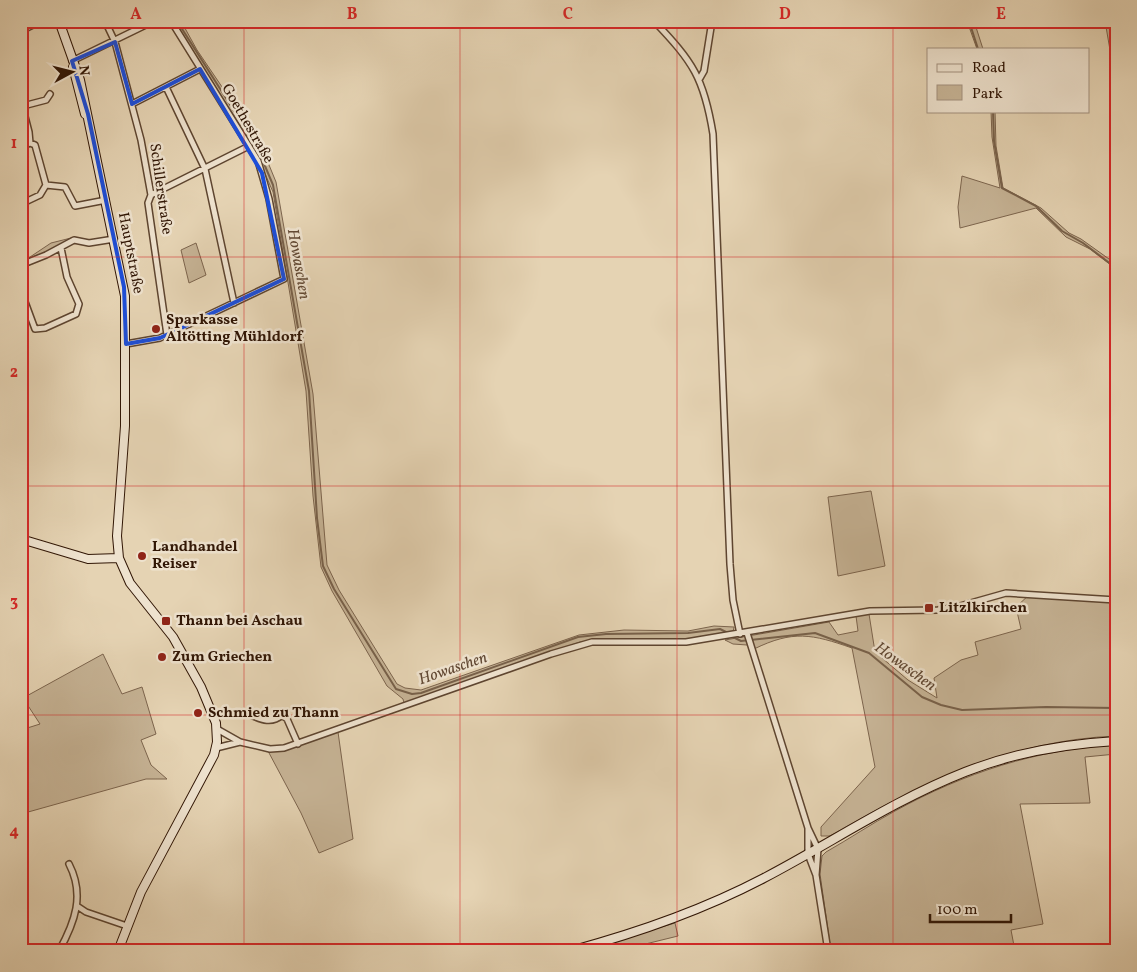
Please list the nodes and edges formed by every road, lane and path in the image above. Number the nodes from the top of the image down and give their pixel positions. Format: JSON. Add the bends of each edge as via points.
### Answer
{"nodes":[{"id":1,"x":41,"y":21,"type":"edge"},
{"id":2,"x":59,"y":21,"type":"edge"},
{"id":3,"x":105,"y":21,"type":"edge"},
{"id":4,"x":154,"y":21,"type":"edge"},
{"id":5,"x":171,"y":21,"type":"edge"},
{"id":6,"x":654,"y":21,"type":"edge"},
{"id":7,"x":712,"y":21,"type":"edge"},
{"id":8,"x":22,"y":30,"type":"edge"},
{"id":9,"x":115,"y":42,"type":"junction"},
{"id":10,"x":72,"y":61,"type":"junction"},
{"id":11,"x":200,"y":69,"type":"junction"},
{"id":12,"x":700,"y":78,"type":"junction"},
{"id":13,"x":166,"y":87,"type":"junction"},
{"id":14,"x":50,"y":94,"type":"dead end"},
{"id":15,"x":22,"y":103,"type":"edge"},
{"id":16,"x":132,"y":104,"type":"junction"},
{"id":17,"x":30,"y":142,"type":"junction"},
{"id":18,"x":249,"y":146,"type":"junction"},
{"id":19,"x":21,"y":147,"type":"edge"},
{"id":20,"x":206,"y":169,"type":"junction"},
{"id":21,"x":46,"y":186,"type":"junction"},
{"id":22,"x":151,"y":195,"type":"junction"},
{"id":23,"x":106,"y":200,"type":"junction"},
{"id":24,"x":21,"y":204,"type":"edge"},
{"id":25,"x":114,"y":239,"type":"junction"},
{"id":26,"x":61,"y":248,"type":"junction"},
{"id":27,"x":21,"y":265,"type":"edge"},
{"id":28,"x":21,"y":291,"type":"edge"},
{"id":29,"x":234,"y":303,"type":"junction"},
{"id":30,"x":166,"y":335,"type":"junction"},
{"id":31,"x":126,"y":344,"type":"junction"},
{"id":32,"x":21,"y":539,"type":"edge"},
{"id":33,"x":118,"y":558,"type":"junction"},
{"id":34,"x":1116,"y":600,"type":"edge"},
{"id":35,"x":738,"y":635,"type":"junction"},
{"id":36,"x":747,"y":635,"type":"junction"},
{"id":37,"x":251,"y":715,"type":"dead end"},
{"id":38,"x":217,"y":729,"type":"junction"},
{"id":39,"x":1116,"y":741,"type":"edge"},
{"id":40,"x":240,"y":742,"type":"junction"},
{"id":41,"x":298,"y":744,"type":"junction"},
{"id":42,"x":216,"y":748,"type":"junction"},
{"id":43,"x":808,"y":828,"type":"junction"},
{"id":44,"x":818,"y":849,"type":"junction"},
{"id":45,"x":808,"y":854,"type":"junction"},
{"id":46,"x":69,"y":864,"type":"dead end"},
{"id":47,"x":816,"y":875,"type":"junction"},
{"id":48,"x":77,"y":906,"type":"junction"},
{"id":49,"x":126,"y":926,"type":"junction"},
{"id":50,"x":59,"y":951,"type":"edge"},
{"id":51,"x":118,"y":951,"type":"edge"},
{"id":52,"x":570,"y":951,"type":"edge"},
{"id":53,"x":828,"y":951,"type":"edge"}],
"edges":[{"from":1,"to":8,"type":"street"},
{"from":2,"to":10,"type":"main road","name":"Hauptstraße"},
{"from":3,"to":9,"type":"street","name":"Schillerstraße"},
{"from":4,"to":9,"type":"street"},
{"from":5,"to":11,"type":"street","name":"Goethestraße"},
{"from":6,"to":12,"type":"street"},
{"from":7,"to":12,"type":"street"},
{"from":9,"to":10,"type":"street"},
{"from":9,"to":16,"type":"street","name":"Schillerstraße"},
{"from":10,"to":23,"type":"main road","name":"Hauptstraße","via":[[80,80]]},
{"from":11,"to":13,"type":"street"},
{"from":11,"to":18,"type":"street","name":"Goethestraße"},
{"from":12,"to":35,"type":"street","via":[[710,114],[715,152],[730,564]]},
{"from":13,"to":16,"type":"street"},
{"from":13,"to":20,"type":"street"},
{"from":14,"to":15,"type":"street","via":[[46,100]]},
{"from":15,"to":17,"type":"street"},
{"from":16,"to":22,"type":"street","name":"Schillerstraße"},
{"from":17,"to":19,"type":"street"},
{"from":17,"to":21,"type":"street","via":[[35,145]]},
{"from":18,"to":20,"type":"street"},
{"from":18,"to":29,"type":"street","name":"Goethestraße","via":[[266,184],[284,279]]},
{"from":20,"to":22,"type":"street"},
{"from":20,"to":29,"type":"street"},
{"from":21,"to":23,"type":"street","via":[[65,187],[75,206]]},
{"from":21,"to":24,"type":"street","via":[[40,195]]},
{"from":22,"to":30,"type":"street","name":"Schillerstraße","via":[[148,203]]},
{"from":23,"to":25,"type":"main road","name":"Hauptstraße"},
{"from":25,"to":26,"type":"street","via":[[89,243],[76,240]]},
{"from":25,"to":31,"type":"main road","name":"Hauptstraße","via":[[125,296]]},
{"from":26,"to":27,"type":"street"},
{"from":26,"to":28,"type":"street","via":[[67,277],[79,304],[76,314],[35,329]]},
{"from":29,"to":30,"type":"street"},
{"from":30,"to":31,"type":"street"},
{"from":31,"to":33,"type":"main road","name":"Hauptstraße"},
{"from":32,"to":33,"type":"main road","via":[[88,559]]},
{"from":33,"to":38,"type":"main road","via":[[130,583],[163,623],[190,665],[212,710]]},
{"from":34,"to":36,"type":"street","via":[[1006,592],[951,608],[870,612]]},
{"from":35,"to":36,"type":"street"},
{"from":35,"to":41,"type":"street","via":[[686,642],[584,644]]},
{"from":36,"to":43,"type":"street"},
{"from":37,"to":41,"type":"street","via":[[270,721],[282,715]]},
{"from":38,"to":40,"type":"street"},
{"from":38,"to":42,"type":"main road"},
{"from":39,"to":44,"type":"main road","via":[[1053,748],[982,766],[927,789]]},
{"from":40,"to":41,"type":"street","via":[[276,749]]},
{"from":40,"to":42,"type":"street"},
{"from":42,"to":49,"type":"main road"},
{"from":43,"to":44,"type":"street"},
{"from":43,"to":45,"type":"street"},
{"from":44,"to":45,"type":"main road"},
{"from":44,"to":47,"type":"street"},
{"from":45,"to":47,"type":"street"},
{"from":45,"to":52,"type":"main road","via":[[762,879],[683,914]]},
{"from":46,"to":48,"type":"street","via":[[76,882]]},
{"from":47,"to":53,"type":"street"},
{"from":48,"to":49,"type":"street"},
{"from":48,"to":50,"type":"street"},
{"from":49,"to":51,"type":"main road"}]}
